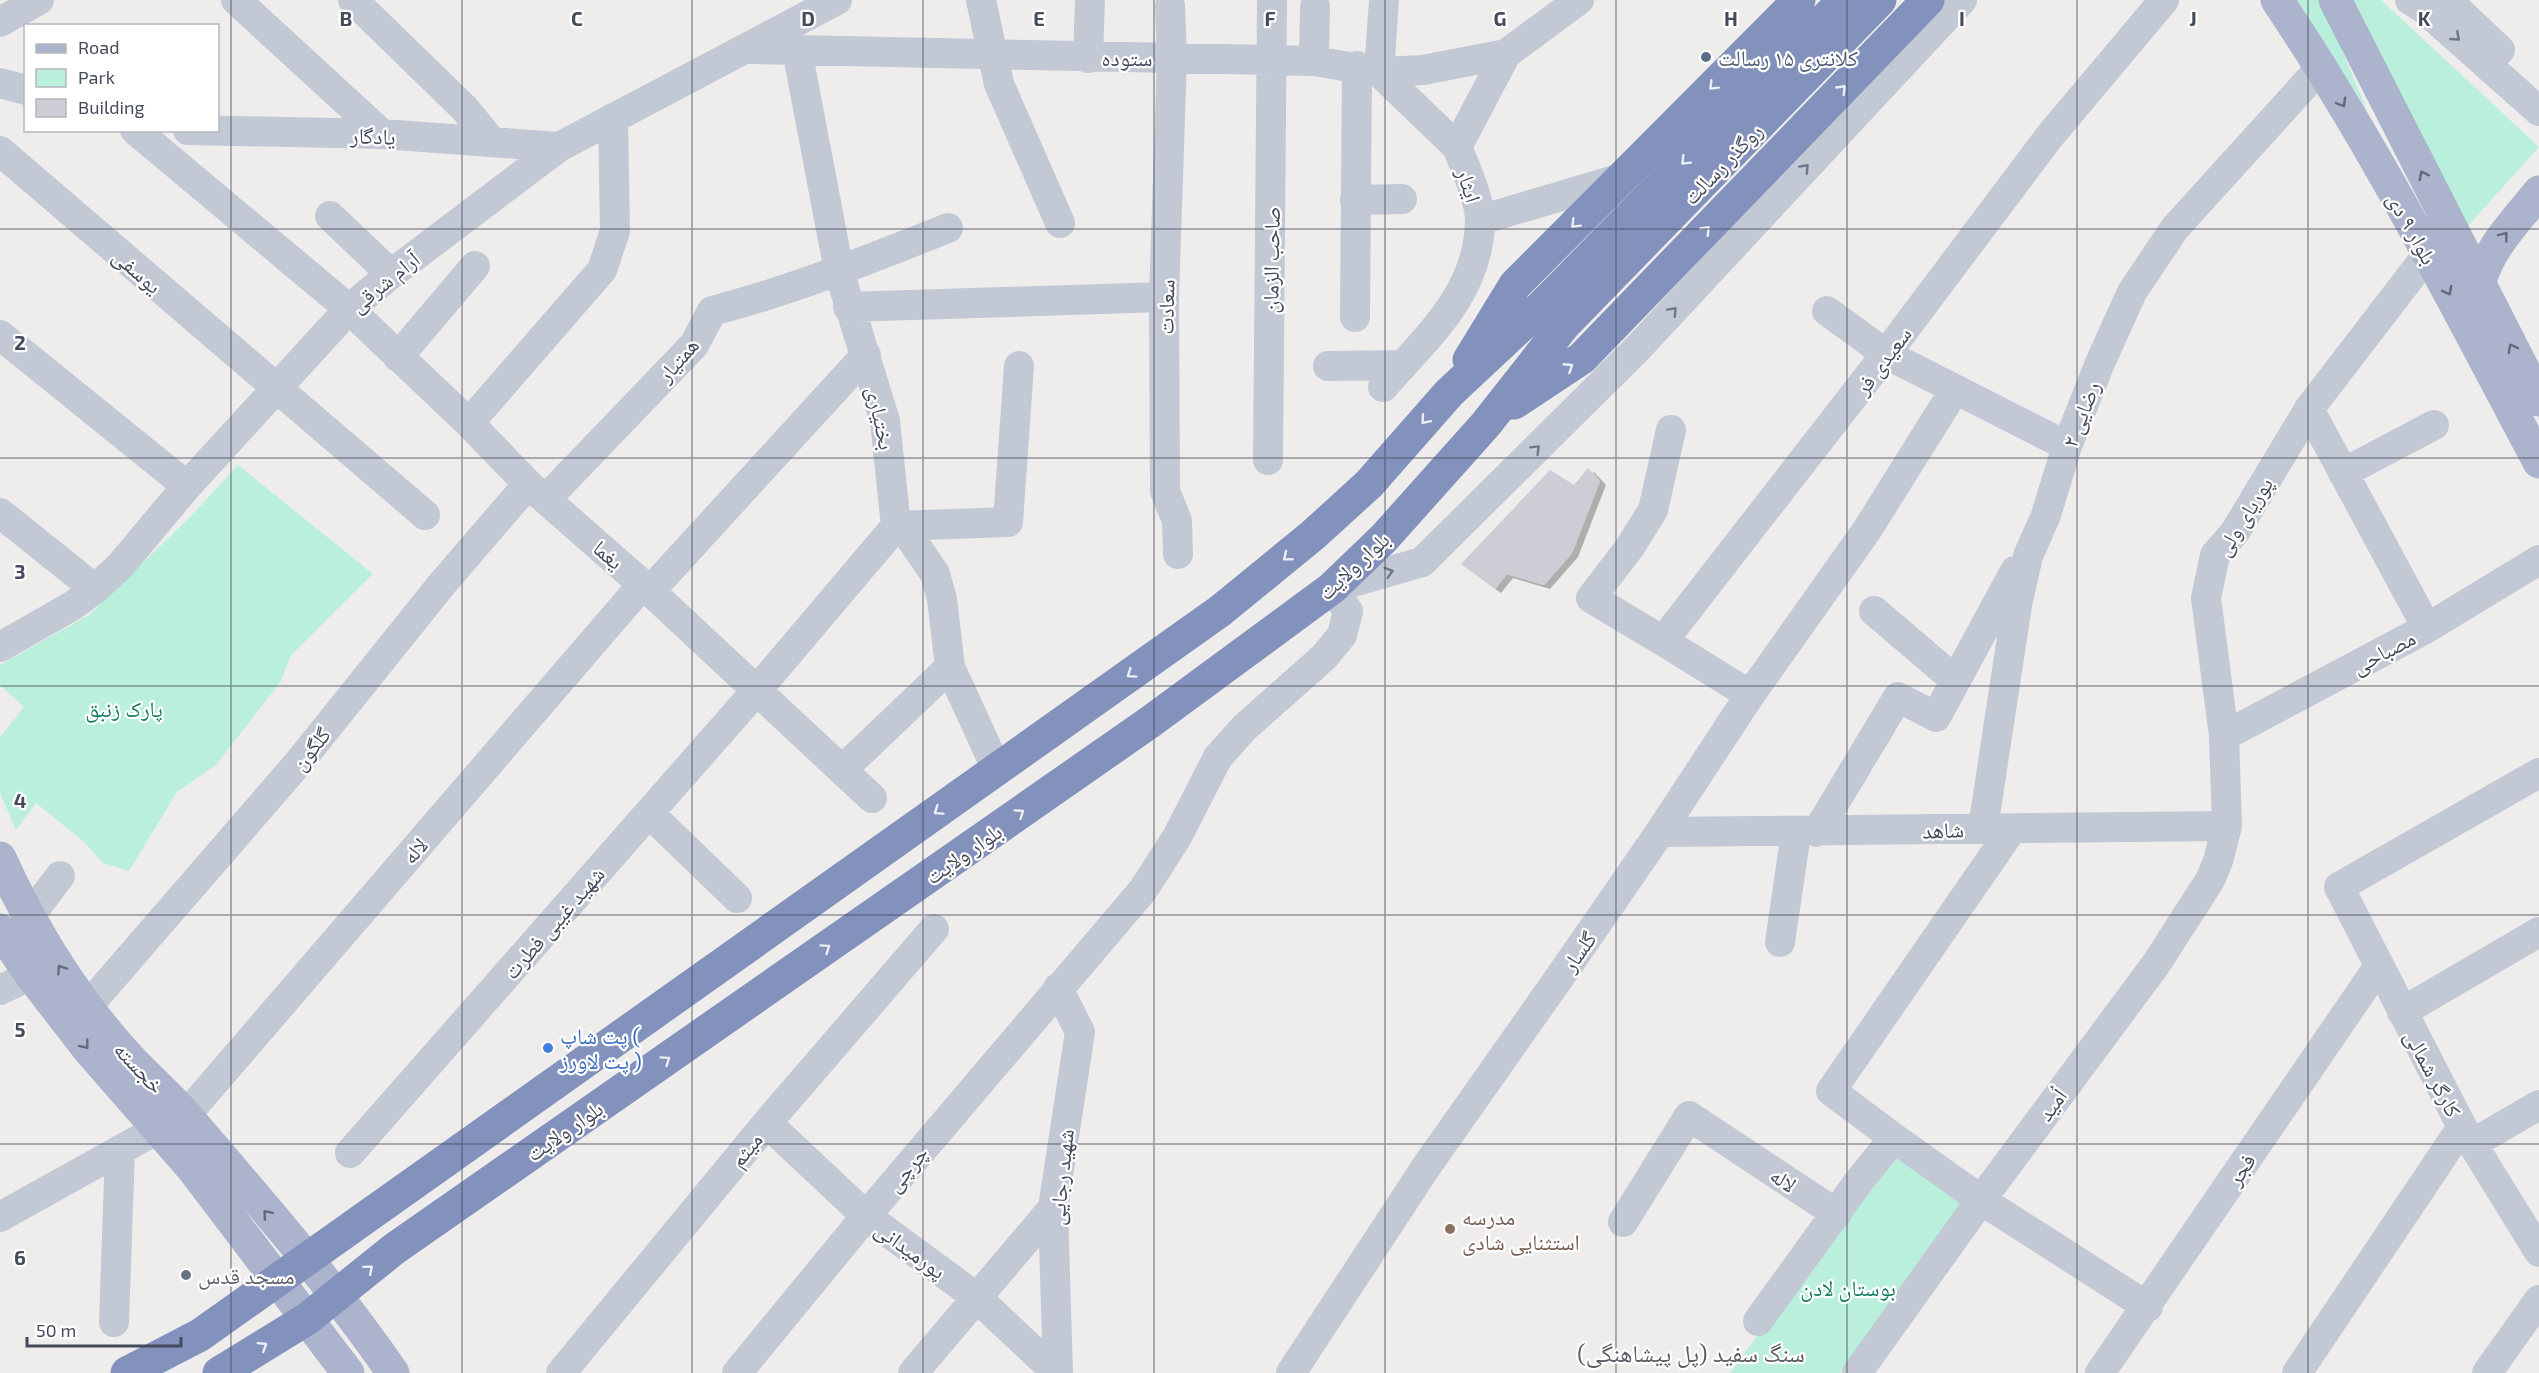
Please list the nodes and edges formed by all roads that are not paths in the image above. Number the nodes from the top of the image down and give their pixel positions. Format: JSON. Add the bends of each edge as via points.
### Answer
{"nodes":[{"id":1,"x":39,"y":0,"type":"edge"},
{"id":2,"x":236,"y":0,"type":"edge"},
{"id":3,"x":837,"y":0,"type":"edge"},
{"id":4,"x":981,"y":0,"type":"edge"},
{"id":5,"x":1090,"y":0,"type":"edge"},
{"id":6,"x":1272,"y":0,"type":"edge"},
{"id":7,"x":1384,"y":0,"type":"edge"},
{"id":8,"x":1579,"y":0,"type":"edge"},
{"id":9,"x":1799,"y":0,"type":"edge"},
{"id":10,"x":1844,"y":0,"type":"edge"},
{"id":11,"x":1880,"y":0,"type":"edge"},
{"id":12,"x":1928,"y":0,"type":"edge"},
{"id":13,"x":1962,"y":0,"type":"edge"},
{"id":14,"x":2164,"y":0,"type":"edge"},
{"id":15,"x":2277,"y":0,"type":"edge"},
{"id":16,"x":2335,"y":0,"type":"edge"},
{"id":17,"x":2410,"y":0,"type":"edge"},
{"id":18,"x":2447,"y":0,"type":"edge"},
{"id":19,"x":363,"y":3,"type":"edge"},
{"id":20,"x":1170,"y":6,"type":"dead end"},
{"id":21,"x":1315,"y":7,"type":"dead end"},
{"id":22,"x":0,"y":22,"type":"edge"},
{"id":23,"x":747,"y":49,"type":"junction"},
{"id":24,"x":797,"y":50,"type":"junction"},
{"id":25,"x":1506,"y":54,"type":"junction"},
{"id":26,"x":991,"y":56,"type":"junction"},
{"id":27,"x":1088,"y":58,"type":"junction"},
{"id":28,"x":1172,"y":58,"type":"junction"},
{"id":29,"x":1272,"y":60,"type":"junction"},
{"id":30,"x":1314,"y":61,"type":"junction"},
{"id":31,"x":2322,"y":66,"type":"junction"},
{"id":32,"x":1368,"y":69,"type":"junction"},
{"id":33,"x":0,"y":82,"type":"edge"},
{"id":34,"x":2539,"y":87,"type":"edge"},
{"id":35,"x":24,"y":89,"type":"edge"},
{"id":36,"x":2539,"y":111,"type":"edge"},
{"id":37,"x":614,"y":118,"type":"junction"},
{"id":38,"x":219,"y":131,"type":"edge"},
{"id":39,"x":137,"y":132,"type":"edge"},
{"id":40,"x":382,"y":134,"type":"junction"},
{"id":41,"x":492,"y":142,"type":"junction"},
{"id":42,"x":559,"y":147,"type":"junction"},
{"id":43,"x":1457,"y":147,"type":"junction"},
{"id":44,"x":0,"y":151,"type":"edge"},
{"id":45,"x":1622,"y":178,"type":"junction"},
{"id":46,"x":2539,"y":192,"type":"edge"},
{"id":47,"x":1402,"y":199,"type":"dead end"},
{"id":48,"x":1355,"y":200,"type":"junction"},
{"id":49,"x":330,"y":216,"type":"dead end"},
{"id":50,"x":1480,"y":220,"type":"junction"},
{"id":51,"x":1060,"y":224,"type":"dead end"},
{"id":52,"x":948,"y":228,"type":"dead end"},
{"id":53,"x":2428,"y":254,"type":"junction"},
{"id":54,"x":475,"y":266,"type":"dead end"},
{"id":55,"x":839,"y":271,"type":"junction"},
{"id":56,"x":391,"y":274,"type":"junction"},
{"id":57,"x":2479,"y":286,"type":"junction"},
{"id":58,"x":1164,"y":297,"type":"junction"},
{"id":59,"x":848,"y":307,"type":"junction"},
{"id":60,"x":349,"y":309,"type":"junction"},
{"id":61,"x":1827,"y":311,"type":"dead end"},
{"id":62,"x":1553,"y":316,"type":"junction"},
{"id":63,"x":1355,"y":317,"type":"dead end"},
{"id":64,"x":0,"y":335,"type":"edge"},
{"id":65,"x":1886,"y":354,"type":"junction"},
{"id":66,"x":866,"y":355,"type":"junction"},
{"id":67,"x":398,"y":357,"type":"junction"},
{"id":68,"x":1402,"y":365,"type":"junction"},
{"id":69,"x":1019,"y":366,"type":"dead end"},
{"id":70,"x":1328,"y":366,"type":"dead end"},
{"id":71,"x":1383,"y":387,"type":"dead end"},
{"id":72,"x":275,"y":388,"type":"junction"},
{"id":73,"x":1954,"y":391,"type":"junction"},
{"id":74,"x":1449,"y":393,"type":"junction"},
{"id":75,"x":2539,"y":400,"type":"edge"},
{"id":76,"x":2308,"y":409,"type":"junction"},
{"id":77,"x":469,"y":423,"type":"junction"},
{"id":78,"x":1486,"y":424,"type":"junction"},
{"id":79,"x":2434,"y":425,"type":"dead end"},
{"id":80,"x":1671,"y":430,"type":"dead end"},
{"id":81,"x":2067,"y":446,"type":"junction"},
{"id":82,"x":1268,"y":460,"type":"dead end"},
{"id":83,"x":2539,"y":462,"type":"edge"},
{"id":84,"x":2343,"y":473,"type":"junction"},
{"id":85,"x":187,"y":486,"type":"junction"},
{"id":86,"x":537,"y":492,"type":"junction"},
{"id":87,"x":0,"y":513,"type":"edge"},
{"id":88,"x":424,"y":515,"type":"dead end"},
{"id":89,"x":2046,"y":515,"type":"junction"},
{"id":90,"x":896,"y":526,"type":"junction"},
{"id":91,"x":1178,"y":554,"type":"dead end"},
{"id":92,"x":2539,"y":560,"type":"edge"},
{"id":93,"x":647,"y":588,"type":"junction"},
{"id":94,"x":1332,"y":588,"type":"junction"},
{"id":95,"x":95,"y":589,"type":"junction"},
{"id":96,"x":1875,"y":611,"type":"dead end"},
{"id":97,"x":2427,"y":628,"type":"junction"},
{"id":98,"x":1663,"y":640,"type":"junction"},
{"id":99,"x":0,"y":647,"type":"edge"},
{"id":100,"x":950,"y":668,"type":"junction"},
{"id":101,"x":1954,"y":680,"type":"junction"},
{"id":102,"x":756,"y":690,"type":"junction"},
{"id":103,"x":1750,"y":695,"type":"junction"},
{"id":104,"x":2224,"y":736,"type":"junction"},
{"id":105,"x":842,"y":770,"type":"junction"},
{"id":106,"x":997,"y":770,"type":"junction"},
{"id":107,"x":2539,"y":773,"type":"edge"},
{"id":108,"x":872,"y":798,"type":"dead end"},
{"id":109,"x":649,"y":813,"type":"junction"},
{"id":110,"x":2227,"y":826,"type":"junction"},
{"id":111,"x":1998,"y":828,"type":"junction"},
{"id":112,"x":1660,"y":832,"type":"junction"},
{"id":113,"x":1806,"y":832,"type":"junction"},
{"id":114,"x":0,"y":858,"type":"edge"},
{"id":115,"x":60,"y":876,"type":"dead end"},
{"id":116,"x":737,"y":897,"type":"dead end"},
{"id":117,"x":15,"y":924,"type":"edge"},
{"id":118,"x":934,"y":929,"type":"dead end"},
{"id":119,"x":2539,"y":932,"type":"edge"},
{"id":120,"x":1780,"y":942,"type":"dead end"},
{"id":121,"x":2379,"y":966,"type":"junction"},
{"id":122,"x":31,"y":975,"type":"junction"},
{"id":123,"x":1068,"y":976,"type":"junction"},
{"id":124,"x":0,"y":990,"type":"edge"},
{"id":125,"x":87,"y":1007,"type":"junction"},
{"id":126,"x":2402,"y":1012,"type":"junction"},
{"id":127,"x":2539,"y":1105,"type":"edge"},
{"id":128,"x":172,"y":1122,"type":"junction"},
{"id":129,"x":767,"y":1123,"type":"junction"},
{"id":130,"x":2467,"y":1135,"type":"junction"},
{"id":131,"x":1894,"y":1138,"type":"junction"},
{"id":132,"x":120,"y":1150,"type":"junction"},
{"id":133,"x":350,"y":1153,"type":"dead end"},
{"id":134,"x":1981,"y":1200,"type":"junction"},
{"id":135,"x":1053,"y":1208,"type":"junction"},
{"id":136,"x":1837,"y":1214,"type":"junction"},
{"id":137,"x":866,"y":1216,"type":"junction"},
{"id":138,"x":0,"y":1217,"type":"edge"},
{"id":139,"x":1623,"y":1222,"type":"dead end"},
{"id":140,"x":2539,"y":1252,"type":"edge"},
{"id":141,"x":304,"y":1259,"type":"junction"},
{"id":142,"x":278,"y":1279,"type":"junction"},
{"id":143,"x":335,"y":1297,"type":"junction"},
{"id":144,"x":976,"y":1297,"type":"junction"},
{"id":145,"x":2539,"y":1300,"type":"edge"},
{"id":146,"x":2148,"y":1307,"type":"junction"},
{"id":147,"x":307,"y":1318,"type":"junction"},
{"id":148,"x":1758,"y":1321,"type":"dead end"},
{"id":149,"x":114,"y":1322,"type":"dead end"},
{"id":150,"x":128,"y":1373,"type":"edge"},
{"id":151,"x":219,"y":1373,"type":"edge"},
{"id":152,"x":348,"y":1373,"type":"edge"},
{"id":153,"x":393,"y":1373,"type":"edge"},
{"id":154,"x":561,"y":1373,"type":"edge"},
{"id":155,"x":737,"y":1373,"type":"edge"},
{"id":156,"x":913,"y":1373,"type":"edge"},
{"id":157,"x":1057,"y":1373,"type":"edge"},
{"id":158,"x":1291,"y":1373,"type":"edge"},
{"id":159,"x":1857,"y":1373,"type":"edge"},
{"id":160,"x":2100,"y":1373,"type":"edge"},
{"id":161,"x":2297,"y":1373,"type":"edge"},
{"id":162,"x":2487,"y":1373,"type":"edge"}],
"edges":[{"from":1,"to":22,"type":"street"},
{"from":2,"to":40,"type":"street"},
{"from":3,"to":23,"type":"street","name":"آرام شرقی"},
{"from":4,"to":26,"type":"street"},
{"from":5,"to":27,"type":"street"},
{"from":6,"to":29,"type":"street","name":"صاحب الزمان"},
{"from":7,"to":32,"type":"street"},
{"from":8,"to":25,"type":"street","name":"ایثار"},
{"from":9,"to":45,"type":"highway","one_way":true},
{"from":10,"to":62,"type":"highway","name":"روگذر رسالت","one_way":true},
{"from":11,"to":62,"type":"highway","name":"روگذر رسالت"},
{"from":78,"to":12,"type":"highway","one_way":true,"via":[[1582,358]]},
{"from":94,"to":13,"type":"street","one_way":true,"via":[[1422,562],[1637,349]]},
{"from":14,"to":65,"type":"street","name":"سعیدی فر","via":[[2049,137]]},
{"from":15,"to":31,"type":"main road","name":"بلوار ۹ دی"},
{"from":57,"to":16,"type":"main road","name":"بلوار ۹ دی","one_way":true},
{"from":17,"to":36,"type":"street","one_way":true},
{"from":18,"to":34,"type":"street"},
{"from":19,"to":41,"type":"street"},
{"from":20,"to":28,"type":"street","name":"سعادت"},
{"from":21,"to":30,"type":"street"},
{"from":23,"to":24,"type":"street","name":"ستوده"},
{"from":23,"to":37,"type":"street","name":"آرام شرقی"},
{"from":24,"to":26,"type":"street","name":"ستوده"},
{"from":24,"to":55,"type":"street","name":"بختیاری"},
{"from":25,"to":32,"type":"street","name":"ستوده","via":[[1423,70]]},
{"from":25,"to":43,"type":"street","name":"ایثار"},
{"from":26,"to":27,"type":"street","name":"ستوده"},
{"from":26,"to":51,"type":"street","via":[[1003,94]]},
{"from":27,"to":28,"type":"street","name":"ستوده"},
{"from":28,"to":29,"type":"street","name":"ستوده"},
{"from":28,"to":58,"type":"street","name":"سعادت"},
{"from":29,"to":30,"type":"street","name":"ستوده"},
{"from":29,"to":82,"type":"street","name":"صاحب الزمان"},
{"from":30,"to":32,"type":"street","name":"ستوده"},
{"from":31,"to":53,"type":"main road","name":"بلوار ۹ دی","one_way":true},
{"from":31,"to":81,"type":"street","name":"رضایی ۲","via":[[2175,228],[2132,292]]},
{"from":32,"to":43,"type":"street"},
{"from":32,"to":48,"type":"street"},
{"from":33,"to":35,"type":"street"},
{"from":37,"to":42,"type":"street","name":"آرام شرقی"},
{"from":37,"to":77,"type":"street","via":[[615,231],[602,270]]},
{"from":38,"to":40,"type":"street","name":"یادگار"},
{"from":39,"to":60,"type":"street","name":"یغما"},
{"from":40,"to":41,"type":"street","name":"یادگار"},
{"from":41,"to":42,"type":"street","name":"یادگار"},
{"from":42,"to":56,"type":"street","name":"آرام شرقی"},
{"from":43,"to":50,"type":"street","name":"ایثار","via":[[1469,175]]},
{"from":44,"to":72,"type":"street","name":"یوسفی"},
{"from":45,"to":50,"type":"street"},
{"from":45,"to":74,"type":"highway","one_way":true,"via":[[1515,285]]},
{"from":57,"to":46,"type":"main road","one_way":true,"via":[[2493,250]]},
{"from":47,"to":48,"type":"street"},
{"from":48,"to":63,"type":"street"},
{"from":49,"to":56,"type":"street"},
{"from":50,"to":68,"type":"street","name":"ایثار","via":[[1475,260],[1457,303]]},
{"from":52,"to":55,"type":"street"},
{"from":53,"to":76,"type":"street","name":"پوریای ولی"},
{"from":53,"to":83,"type":"main road","name":"بلوار ۹ دی","one_way":true},
{"from":54,"to":67,"type":"street"},
{"from":55,"to":59,"type":"street","name":"بختیاری"},
{"from":55,"to":86,"type":"street","name":"همتیار","via":[[712,311],[694,345]]},
{"from":56,"to":60,"type":"street","name":"آرام شرقی"},
{"from":75,"to":57,"type":"main road","name":"بلوار ۹ دی","one_way":true},
{"from":58,"to":59,"type":"street"},
{"from":58,"to":91,"type":"street","name":"سعادت","via":[[1165,491],[1177,521]]},
{"from":59,"to":66,"type":"street","name":"بختیاری"},
{"from":60,"to":67,"type":"street","name":"یغما"},
{"from":60,"to":72,"type":"street","name":"آرام شرقی"},
{"from":61,"to":65,"type":"street"},
{"from":62,"to":74,"type":"highway","name":"بلوار ولایت"},
{"from":62,"to":78,"type":"highway","name":"بلوار ولایت"},
{"from":64,"to":85,"type":"street"},
{"from":65,"to":73,"type":"street"},
{"from":65,"to":98,"type":"street","name":"سعیدی فر"},
{"from":66,"to":90,"type":"street","name":"بختیاری","via":[[885,421]]},
{"from":66,"to":93,"type":"street","name":"لاله"},
{"from":67,"to":77,"type":"street","name":"یغما"},
{"from":68,"to":70,"type":"street"},
{"from":68,"to":71,"type":"street","name":"ایثار"},
{"from":69,"to":90,"type":"street","via":[[1008,522]]},
{"from":72,"to":85,"type":"street","name":"آرام شرقی"},
{"from":72,"to":88,"type":"street","name":"یوسفی"},
{"from":73,"to":81,"type":"street"},
{"from":73,"to":103,"type":"street","name":"گلسار","via":[[1867,530]]},
{"from":74,"to":106,"type":"highway","name":"بلوار ولایت","one_way":true,"via":[[1369,484],[1313,535],[1220,611]]},
{"from":76,"to":84,"type":"street"},
{"from":76,"to":104,"type":"street","name":"پوریای ولی","via":[[2235,532],[2215,555],[2205,598]]},
{"from":77,"to":86,"type":"street","name":"یغما"},
{"from":78,"to":94,"type":"highway","name":"بلوار ولایت","via":[[1384,538]]},
{"from":79,"to":84,"type":"street"},
{"from":80,"to":98,"type":"street","via":[[1653,510],[1591,598]]},
{"from":81,"to":89,"type":"street","name":"رضایی ۲"},
{"from":84,"to":97,"type":"street"},
{"from":85,"to":95,"type":"street","name":"آرام شرقی","via":[[143,540]]},
{"from":86,"to":93,"type":"street","name":"یغما"},
{"from":86,"to":125,"type":"street","name":"گلگون","via":[[442,584],[300,761]]},
{"from":87,"to":95,"type":"street"},
{"from":89,"to":101,"type":"street"},
{"from":89,"to":111,"type":"street","name":"رضایی ۲","via":[[2028,556],[2017,605]]},
{"from":90,"to":100,"type":"street","via":[[925,557],[937,581]]},
{"from":90,"to":102,"type":"street","name":"شهید غیبی فطرت"},
{"from":92,"to":97,"type":"street","name":"مصباحی"},
{"from":93,"to":102,"type":"street","name":"یغما"},
{"from":93,"to":128,"type":"street","name":"لاله"},
{"from":94,"to":123,"type":"street","name":"چرچی","via":[[1348,611],[1342,635],[1324,657],[1244,728],[1218,757],[1177,837],[1143,890]]},
{"from":143,"to":94,"type":"highway","name":"بلوار ولایت","one_way":true,"via":[[394,1249],[1150,722]]},
{"from":95,"to":99,"type":"street","name":"آرام شرقی","via":[[45,624]]},
{"from":96,"to":101,"type":"street"},
{"from":97,"to":104,"type":"street","name":"مصباحی"},
{"from":98,"to":103,"type":"street"},
{"from":100,"to":105,"type":"street"},
{"from":100,"to":106,"type":"street"},
{"from":101,"to":113,"type":"street","via":[[1936,717],[1898,698]]},
{"from":102,"to":105,"type":"street","name":"یغما"},
{"from":102,"to":109,"type":"street","name":"شهید غیبی فطرت"},
{"from":103,"to":112,"type":"street","name":"گلسار"},
{"from":104,"to":110,"type":"street","name":"پوریای ولی"},
{"from":105,"to":108,"type":"street","name":"یغما"},
{"from":106,"to":141,"type":"highway","name":"بلوار ولایت","one_way":true},
{"from":107,"to":121,"type":"street","name":"کارگر شمالی","via":[[2339,888]]},
{"from":109,"to":116,"type":"street"},
{"from":109,"to":133,"type":"street","name":"شهید غیبی فطرت"},
{"from":110,"to":111,"type":"street","name":"شاهد"},
{"from":110,"to":134,"type":"street","name":"اُمید","via":[[2210,880],[2180,928]]},
{"from":111,"to":113,"type":"street","name":"شاهد"},
{"from":111,"to":131,"type":"street","via":[[1831,1091]]},
{"from":112,"to":113,"type":"street","name":"شاهد"},
{"from":112,"to":158,"type":"street","name":"گلسار","via":[[1426,1167]]},
{"from":113,"to":120,"type":"street"},
{"from":114,"to":117,"type":"main road","name":"خجسته"},
{"from":115,"to":117,"type":"street"},
{"from":117,"to":122,"type":"main road","name":"خجسته"},
{"from":125,"to":117,"type":"main road","name":"خجسته","one_way":true},
{"from":118,"to":129,"type":"street","name":"میثم"},
{"from":119,"to":126,"type":"street"},
{"from":121,"to":126,"type":"street","name":"کارگر شمالی"},
{"from":121,"to":146,"type":"street","name":"فجر"},
{"from":122,"to":124,"type":"street"},
{"from":122,"to":128,"type":"main road","name":"خجسته","one_way":true,"via":[[89,1050]]},
{"from":123,"to":135,"type":"street","name":"شهید رجایی","via":[[1080,1032]]},
{"from":123,"to":137,"type":"street","name":"چرچی"},
{"from":125,"to":128,"type":"main road","name":"خجسته","via":[[130,1059]]},
{"from":126,"to":130,"type":"street","name":"کارگر شمالی"},
{"from":127,"to":130,"type":"street"},
{"from":128,"to":132,"type":"street"},
{"from":141,"to":128,"type":"main road","name":"خجسته","one_way":true},
{"from":128,"to":142,"type":"main road","name":"خجسته","via":[[193,1169]]},
{"from":129,"to":137,"type":"street","name":"پورمیدانی"},
{"from":129,"to":154,"type":"street","name":"میثم"},
{"from":130,"to":140,"type":"street","name":"کارگر شمالی"},
{"from":130,"to":161,"type":"street"},
{"from":131,"to":134,"type":"street"},
{"from":131,"to":136,"type":"street"},
{"from":132,"to":138,"type":"street"},
{"from":132,"to":149,"type":"street"},
{"from":134,"to":146,"type":"street"},
{"from":134,"to":159,"type":"street","name":"اُمید"},
{"from":135,"to":144,"type":"street"},
{"from":135,"to":157,"type":"street","name":"شهید رجایی"},
{"from":136,"to":139,"type":"street","name":"لاله","via":[[1689,1116]]},
{"from":136,"to":148,"type":"street"},
{"from":137,"to":144,"type":"street","name":"پورمیدانی"},
{"from":137,"to":155,"type":"street","name":"چرچی"},
{"from":141,"to":142,"type":"highway","name":"بلوار ولایت"},
{"from":141,"to":143,"type":"main road","name":"خجسته"},
{"from":142,"to":147,"type":"main road","name":"خجسته"},
{"from":142,"to":150,"type":"highway","name":"بلوار ولایت","via":[[200,1335]]},
{"from":143,"to":147,"type":"highway","name":"بلوار ولایت"},
{"from":143,"to":153,"type":"main road","name":"خجسته"},
{"from":144,"to":156,"type":"street"},
{"from":144,"to":157,"type":"street","name":"پورمیدانی"},
{"from":145,"to":162,"type":"street"},
{"from":146,"to":160,"type":"street","name":"فجر"},
{"from":151,"to":147,"type":"highway","name":"بلوار ولایت","one_way":true},
{"from":147,"to":152,"type":"main road","name":"خجسته"}]}
